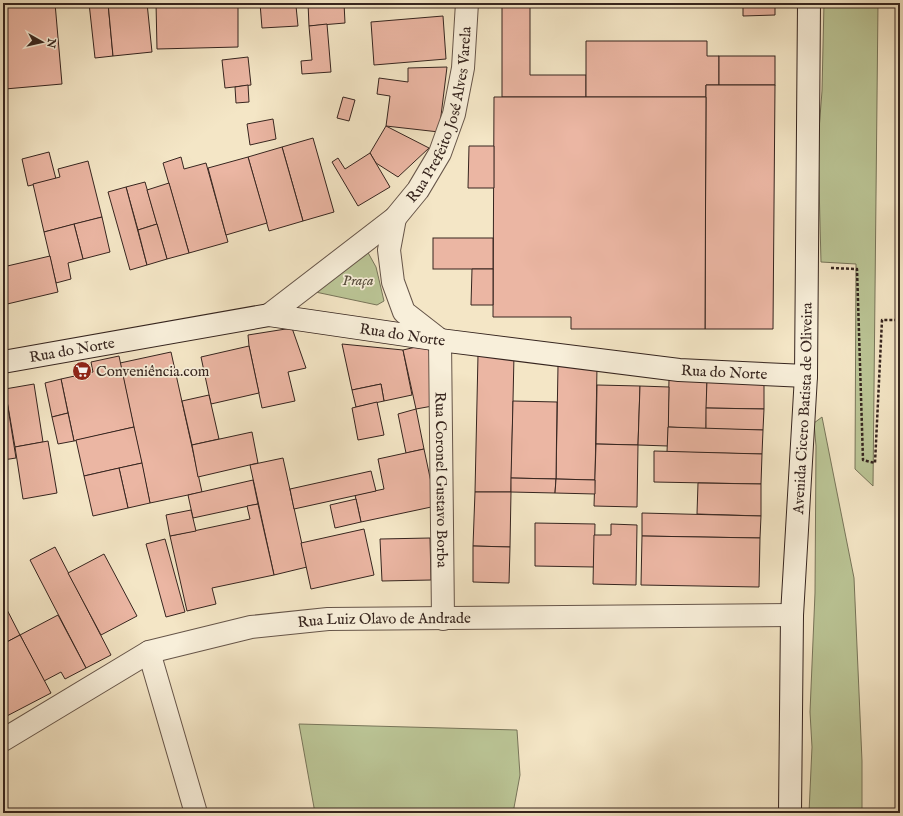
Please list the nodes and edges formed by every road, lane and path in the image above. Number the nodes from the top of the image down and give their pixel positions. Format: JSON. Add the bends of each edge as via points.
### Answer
{"nodes":[{"id":1,"x":467,"y":3,"type":"edge"},
{"id":2,"x":809,"y":3,"type":"edge"},
{"id":3,"x":395,"y":218,"type":"junction"},
{"id":4,"x":827,"y":268,"type":"dead end"},
{"id":5,"x":269,"y":314,"type":"junction"},
{"id":6,"x":900,"y":320,"type":"edge"},
{"id":7,"x":440,"y":340,"type":"junction"},
{"id":8,"x":3,"y":362,"type":"edge"},
{"id":9,"x":806,"y":376,"type":"junction"},
{"id":10,"x":792,"y":614,"type":"junction"},
{"id":11,"x":443,"y":618,"type":"junction"},
{"id":12,"x":149,"y":652,"type":"junction"},
{"id":13,"x":3,"y":740,"type":"edge"},
{"id":14,"x":196,"y":813,"type":"edge"},
{"id":15,"x":790,"y":813,"type":"edge"}],
"edges":[{"from":1,"to":3,"type":"street","name":"Rua Prefeito José Alves Varela","via":[[463,68],[454,114],[440,153],[418,190]]},
{"from":2,"to":9,"type":"street","name":"Avenida Cicero Batista de Oliveira"},
{"from":3,"to":5,"type":"street","name":"Rua Prefeito José Alves Varela"},
{"from":3,"to":7,"type":"street","name":"Rua Prefeito José Alves Varela","via":[[389,250],[397,294],[404,312]]},
{"from":4,"to":6,"type":"path","via":[[857,268],[863,460],[875,463],[882,320]]},
{"from":5,"to":7,"type":"street","name":"Rua do Norte"},
{"from":5,"to":8,"type":"street","name":"Rua do Norte"},
{"from":7,"to":9,"type":"street","name":"Rua do Norte","via":[[679,370]]},
{"from":7,"to":11,"type":"street","name":"Rua Coronel Gustavo Borba"},
{"from":9,"to":10,"type":"street","name":"Avenida Cicero Batista de Oliveira"},
{"from":10,"to":11,"type":"street","name":"Rua Luiz Olavo de Andrade"},
{"from":10,"to":15,"type":"street","name":"Avenida Cicero Batista de Oliveira"},
{"from":11,"to":12,"type":"street","name":"Rua Luiz Olavo de Andrade","via":[[328,619],[251,627]]},
{"from":12,"to":13,"type":"street","name":"Rua Luiz Olavo de Andrade"},
{"from":12,"to":14,"type":"street"}]}
